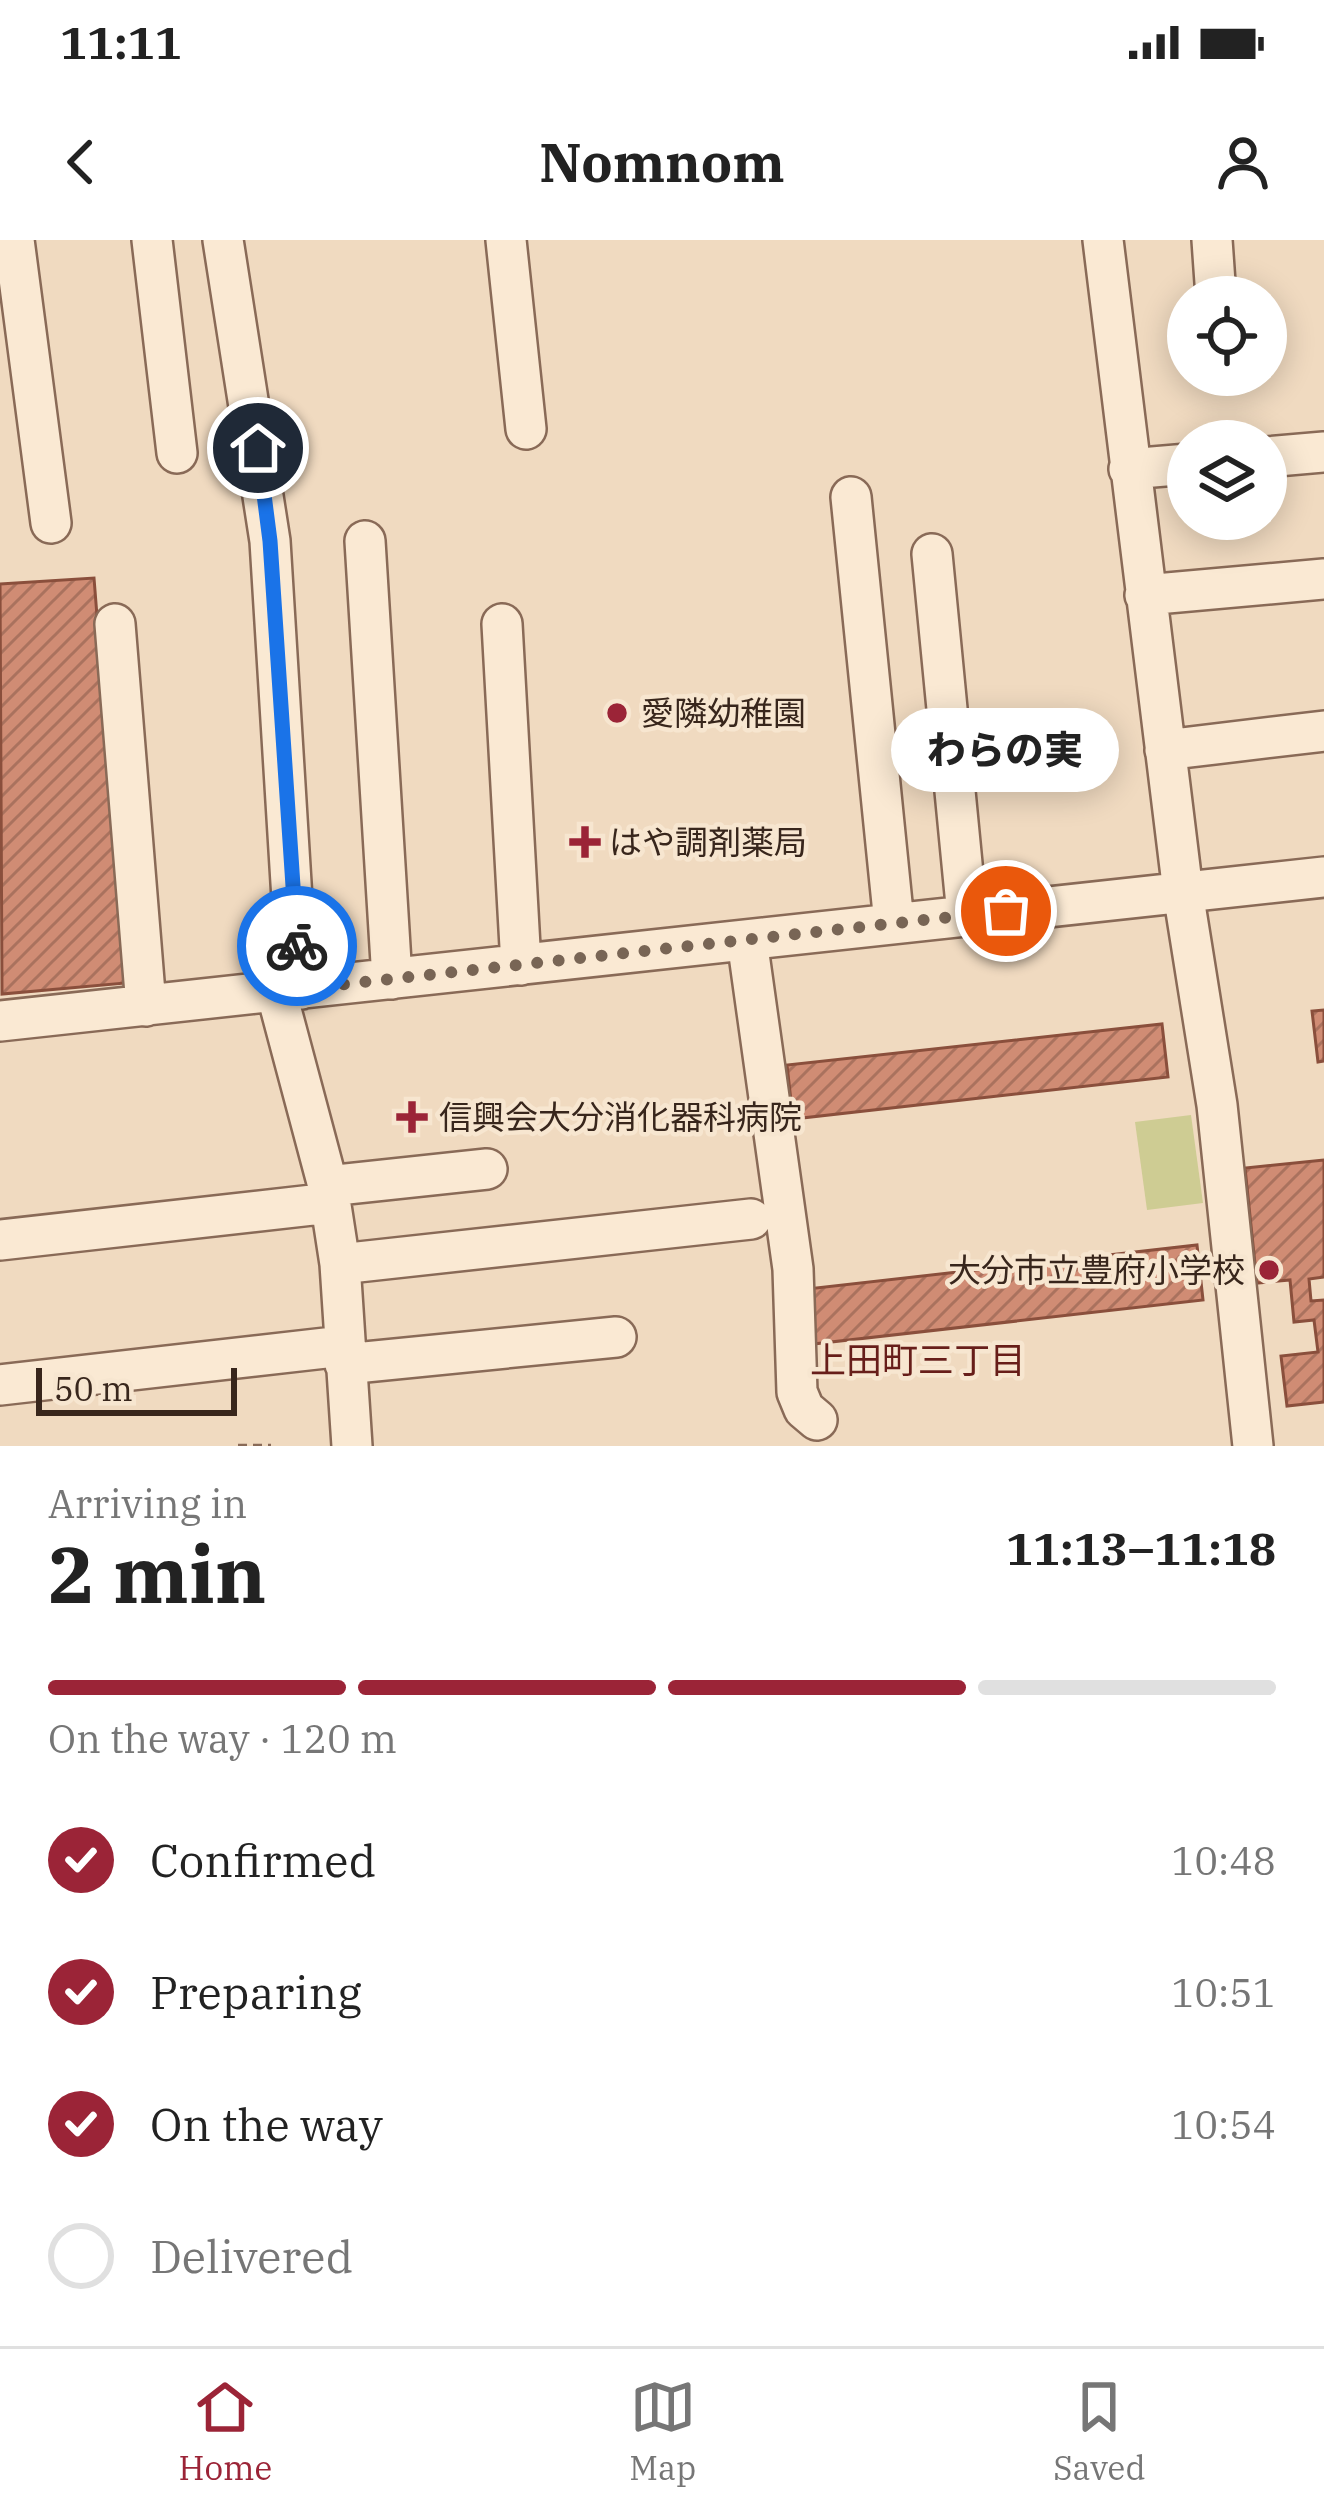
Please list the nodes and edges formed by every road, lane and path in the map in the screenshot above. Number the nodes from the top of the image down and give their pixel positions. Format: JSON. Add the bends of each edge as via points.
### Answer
{"nodes":[{"id":1,"x":152,"y":240,"type":"edge"},
{"id":2,"x":223,"y":240,"type":"edge"},
{"id":3,"x":506,"y":240,"type":"edge"},
{"id":4,"x":1103,"y":240,"type":"edge"},
{"id":5,"x":1212,"y":240,"type":"edge"},
{"id":6,"x":7,"y":242,"type":"edge"},
{"id":7,"x":1215,"y":276,"type":"edge"},
{"id":8,"x":526,"y":429,"type":"dead end"},
{"id":9,"x":1324,"y":452,"type":"edge"},
{"id":10,"x":177,"y":453,"type":"dead end"},
{"id":11,"x":1287,"y":455,"type":"edge"},
{"id":12,"x":1167,"y":466,"type":"edge"},
{"id":13,"x":1129,"y":470,"type":"junction"},
{"id":14,"x":851,"y":497,"type":"dead end"},
{"id":15,"x":51,"y":523,"type":"dead end"},
{"id":16,"x":365,"y":541,"type":"dead end"},
{"id":17,"x":932,"y":554,"type":"dead end"},
{"id":18,"x":1324,"y":579,"type":"edge"},
{"id":19,"x":1145,"y":595,"type":"junction"},
{"id":20,"x":116,"y":624,"type":"dead end"},
{"id":21,"x":502,"y":624,"type":"dead end"},
{"id":22,"x":1324,"y":731,"type":"edge"},
{"id":23,"x":1165,"y":750,"type":"junction"},
{"id":24,"x":1324,"y":877,"type":"edge"},
{"id":25,"x":1183,"y":892,"type":"junction"},
{"id":26,"x":967,"y":915,"type":"junction"},
{"id":27,"x":895,"y":923,"type":"junction"},
{"id":28,"x":747,"y":940,"type":"junction"},
{"id":29,"x":521,"y":965,"type":"junction"},
{"id":30,"x":392,"y":979,"type":"junction"},
{"id":31,"x":288,"y":990,"type":"junction"},
{"id":32,"x":146,"y":1006,"type":"junction"},
{"id":33,"x":0,"y":1022,"type":"edge"},
{"id":34,"x":488,"y":1168,"type":"dead end"},
{"id":35,"x":329,"y":1194,"type":"junction"},
{"id":36,"x":751,"y":1219,"type":"dead end"},
{"id":37,"x":0,"y":1240,"type":"edge"},
{"id":38,"x":340,"y":1264,"type":"junction"},
{"id":39,"x":616,"y":1337,"type":"dead end"},
{"id":40,"x":344,"y":1355,"type":"junction"},
{"id":41,"x":0,"y":1385,"type":"edge"},
{"id":42,"x":817,"y":1420,"type":"dead end"},
{"id":43,"x":238,"y":1446,"type":"edge"},
{"id":44,"x":271,"y":1446,"type":"edge"},
{"id":45,"x":352,"y":1446,"type":"edge"},
{"id":46,"x":1252,"y":1446,"type":"edge"}],
"edges":[{"from":1,"to":10,"type":"street"},
{"from":2,"to":31,"type":"street","via":[[270,541],[292,899]]},
{"from":3,"to":8,"type":"street"},
{"from":4,"to":13,"type":"street"},
{"from":5,"to":7,"type":"street"},
{"from":6,"to":15,"type":"street"},
{"from":9,"to":11,"type":"street"},
{"from":12,"to":13,"type":"street"},
{"from":13,"to":19,"type":"street"},
{"from":14,"to":27,"type":"street"},
{"from":16,"to":30,"type":"street"},
{"from":17,"to":26,"type":"street"},
{"from":18,"to":19,"type":"street"},
{"from":19,"to":23,"type":"street"},
{"from":20,"to":32,"type":"street"},
{"from":21,"to":29,"type":"street"},
{"from":22,"to":23,"type":"street"},
{"from":23,"to":25,"type":"street"},
{"from":24,"to":25,"type":"street"},
{"from":25,"to":26,"type":"street"},
{"from":25,"to":46,"type":"street","via":[[1217,1105]]},
{"from":26,"to":27,"type":"street"},
{"from":27,"to":28,"type":"street"},
{"from":28,"to":29,"type":"street"},
{"from":28,"to":42,"type":"street","via":[[793,1269],[797,1392]]},
{"from":29,"to":30,"type":"street"},
{"from":30,"to":31,"type":"street"},
{"from":31,"to":32,"type":"street"},
{"from":31,"to":35,"type":"street"},
{"from":32,"to":33,"type":"street"},
{"from":34,"to":35,"type":"street"},
{"from":35,"to":37,"type":"street"},
{"from":35,"to":38,"type":"street"},
{"from":36,"to":38,"type":"street"},
{"from":38,"to":40,"type":"street"},
{"from":39,"to":40,"type":"street"},
{"from":40,"to":41,"type":"street"},
{"from":40,"to":45,"type":"street"},
{"from":43,"to":44,"type":"path"}]}
